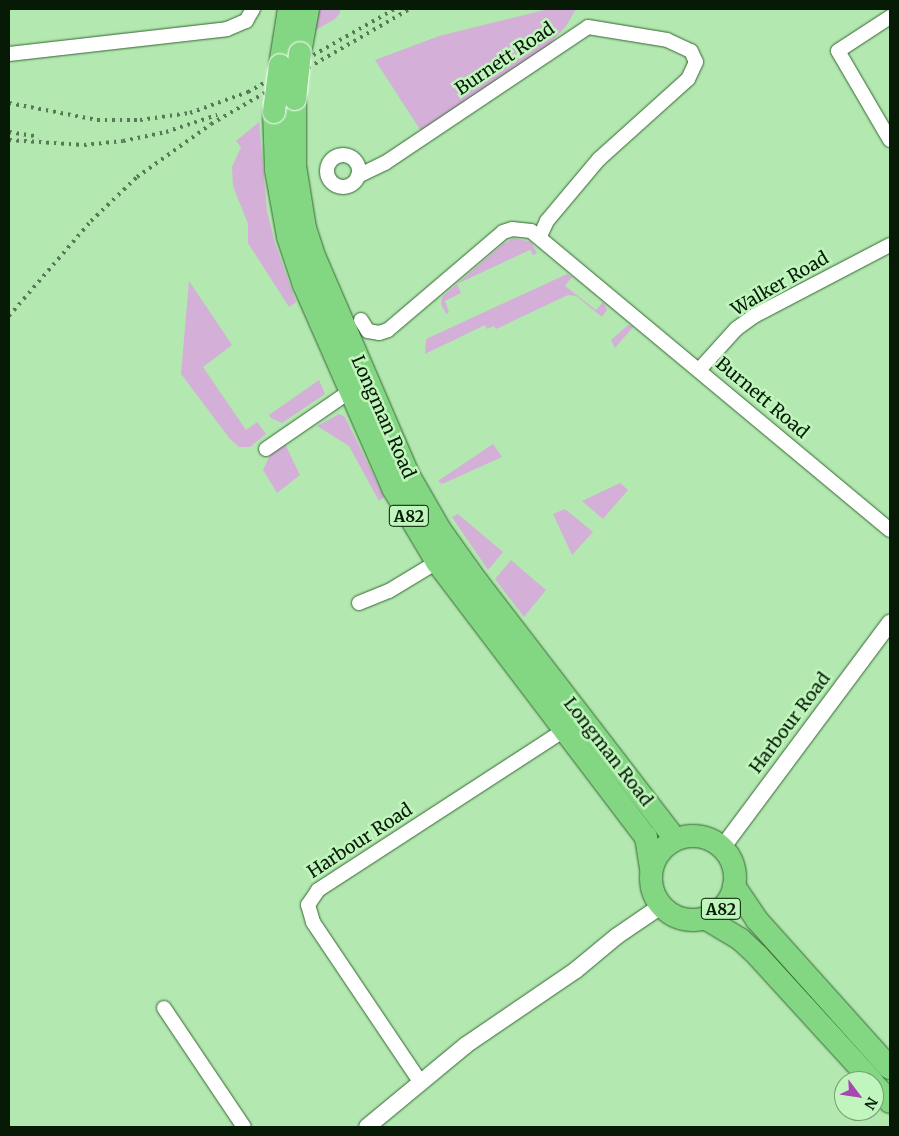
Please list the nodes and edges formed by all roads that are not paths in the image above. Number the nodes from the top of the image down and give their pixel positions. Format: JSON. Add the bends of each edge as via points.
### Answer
{"nodes":[{"id":1,"x":253,"y":9,"type":"edge"},
{"id":2,"x":289,"y":9,"type":"edge"},
{"id":3,"x":308,"y":9,"type":"edge"},
{"id":4,"x":890,"y":16,"type":"edge"},
{"id":5,"x":9,"y":54,"type":"edge"},
{"id":6,"x":890,"y":140,"type":"edge"},
{"id":7,"x":363,"y":171,"type":"dead end"},
{"id":8,"x":540,"y":236,"type":"junction"},
{"id":9,"x":890,"y":245,"type":"edge"},
{"id":10,"x":361,"y":320,"type":"dead end"},
{"id":11,"x":699,"y":370,"type":"junction"},
{"id":12,"x":349,"y":392,"type":"junction"},
{"id":13,"x":266,"y":449,"type":"dead end"},
{"id":14,"x":890,"y":530,"type":"edge"},
{"id":15,"x":436,"y":562,"type":"junction"},
{"id":16,"x":359,"y":602,"type":"dead end"},
{"id":17,"x":890,"y":623,"type":"edge"},
{"id":18,"x":564,"y":730,"type":"junction"},
{"id":19,"x":676,"y":840,"type":"junction"},
{"id":20,"x":722,"y":848,"type":"junction"},
{"id":21,"x":651,"y":869,"type":"junction"},
{"id":22,"x":734,"y":886,"type":"junction"},
{"id":23,"x":661,"y":906,"type":"junction"},
{"id":24,"x":705,"y":918,"type":"junction"},
{"id":25,"x":164,"y":1008,"type":"dead end"},
{"id":26,"x":890,"y":1068,"type":"edge"},
{"id":27,"x":863,"y":1071,"type":"edge"},
{"id":28,"x":421,"y":1083,"type":"junction"},
{"id":29,"x":244,"y":1127,"type":"edge"},
{"id":30,"x":367,"y":1127,"type":"edge"}],
"edges":[{"from":1,"to":5,"type":"street","via":[[246,21],[227,29]]},
{"from":2,"to":12,"type":"highway","name":"Longman Road","number":"A82","bridge":true,"via":[[274,112],[282,215],[304,285]]},
{"from":3,"to":19,"type":"highway","name":"Longman Road","number":"A82","bridge":true,"via":[[295,99],[295,166],[305,228],[314,258],[409,476],[440,530],[478,583]]},
{"from":4,"to":6,"type":"street","via":[[838,51]]},
{"from":7,"to":8,"type":"street","name":"Burnett Road","via":[[588,27],[667,40],[691,51],[696,62],[688,79],[599,159],[547,220]]},
{"from":8,"to":10,"type":"street","name":"Burnett Road","via":[[521,229],[503,232],[388,330],[379,333],[368,331]]},
{"from":8,"to":11,"type":"street","name":"Burnett Road"},
{"from":9,"to":11,"type":"street","name":"Walker Road","via":[[754,316],[736,330]]},
{"from":11,"to":14,"type":"street","name":"Burnett Road"},
{"from":12,"to":13,"type":"street"},
{"from":12,"to":15,"type":"highway","name":"Longman Road","number":"A82","via":[[393,488]]},
{"from":15,"to":16,"type":"street","via":[[389,591]]},
{"from":15,"to":18,"type":"highway","name":"Longman Road","number":"A82"},
{"from":17,"to":20,"type":"street","name":"Harbour Road"},
{"from":18,"to":21,"type":"highway","name":"Longman Road","number":"A82","via":[[646,837]]},
{"from":18,"to":28,"type":"street","name":"Harbour Road","via":[[318,890],[308,905],[314,922]]},
{"from":19,"to":20,"type":"highway","via":[[700,836]]},
{"from":19,"to":21,"type":"highway","via":[[660,852]]},
{"from":20,"to":22,"type":"highway","number":"A82","via":[[735,872]]},
{"from":21,"to":23,"type":"highway","number":"A82","via":[[651,882]]},
{"from":22,"to":24,"type":"highway","number":"A82","via":[[724,906]]},
{"from":22,"to":26,"type":"highway","number":"A82","via":[[757,920]]},
{"from":23,"to":24,"type":"highway","number":"A82","via":[[682,919]]},
{"from":23,"to":28,"type":"street","via":[[576,970],[500,1020]]},
{"from":24,"to":27,"type":"highway","number":"A82","via":[[740,940],[758,956]]},
{"from":25,"to":29,"type":"street"},
{"from":28,"to":30,"type":"street"}]}
